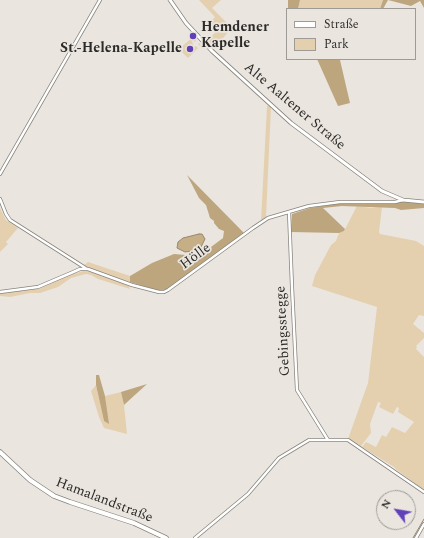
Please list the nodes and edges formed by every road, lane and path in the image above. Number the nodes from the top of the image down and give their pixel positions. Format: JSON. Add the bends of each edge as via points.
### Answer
{"nodes":[{"id":1,"x":100,"y":0,"type":"edge"},
{"id":2,"x":170,"y":0,"type":"edge"},
{"id":3,"x":0,"y":174,"type":"edge"},
{"id":4,"x":0,"y":200,"type":"edge"},
{"id":5,"x":403,"y":200,"type":"junction"},
{"id":6,"x":424,"y":202,"type":"edge"},
{"id":7,"x":289,"y":212,"type":"junction"},
{"id":8,"x":88,"y":270,"type":"junction"},
{"id":9,"x":0,"y":292,"type":"edge"},
{"id":10,"x":328,"y":440,"type":"junction"},
{"id":11,"x":0,"y":452,"type":"edge"},
{"id":12,"x":424,"y":492,"type":"edge"},
{"id":13,"x":424,"y":524,"type":"edge"},
{"id":14,"x":160,"y":536,"type":"edge"},
{"id":15,"x":166,"y":538,"type":"edge"},
{"id":16,"x":194,"y":538,"type":"edge"},
{"id":17,"x":416,"y":538,"type":"edge"}],
"edges":[{"from":1,"to":3,"type":"street"},
{"from":2,"to":5,"type":"street","name":"Alte Aaltener Straße","via":[[212,51],[291,123],[374,186]]},
{"from":4,"to":8,"type":"street","via":[[10,220]]},
{"from":5,"to":6,"type":"street","name":"Alte Aaltener Straße"},
{"from":5,"to":7,"type":"street","name":"Hölle","via":[[340,202],[309,206]]},
{"from":7,"to":8,"type":"street","name":"Hölle","via":[[260,223],[164,292],[132,285]]},
{"from":7,"to":10,"type":"street","name":"Gebingsstegge","via":[[297,390]]},
{"from":8,"to":9,"type":"street","via":[[71,273],[38,287]]},
{"from":10,"to":12,"type":"street","via":[[348,440]]},
{"from":10,"to":16,"type":"street","via":[[309,440],[279,458],[248,494]]},
{"from":11,"to":14,"type":"main road","name":"Hamalandstraße","via":[[30,480],[54,496],[134,523]]},
{"from":13,"to":17,"type":"street"},
{"from":14,"to":15,"type":"main road","name":"Hamalandstraße"}]}
